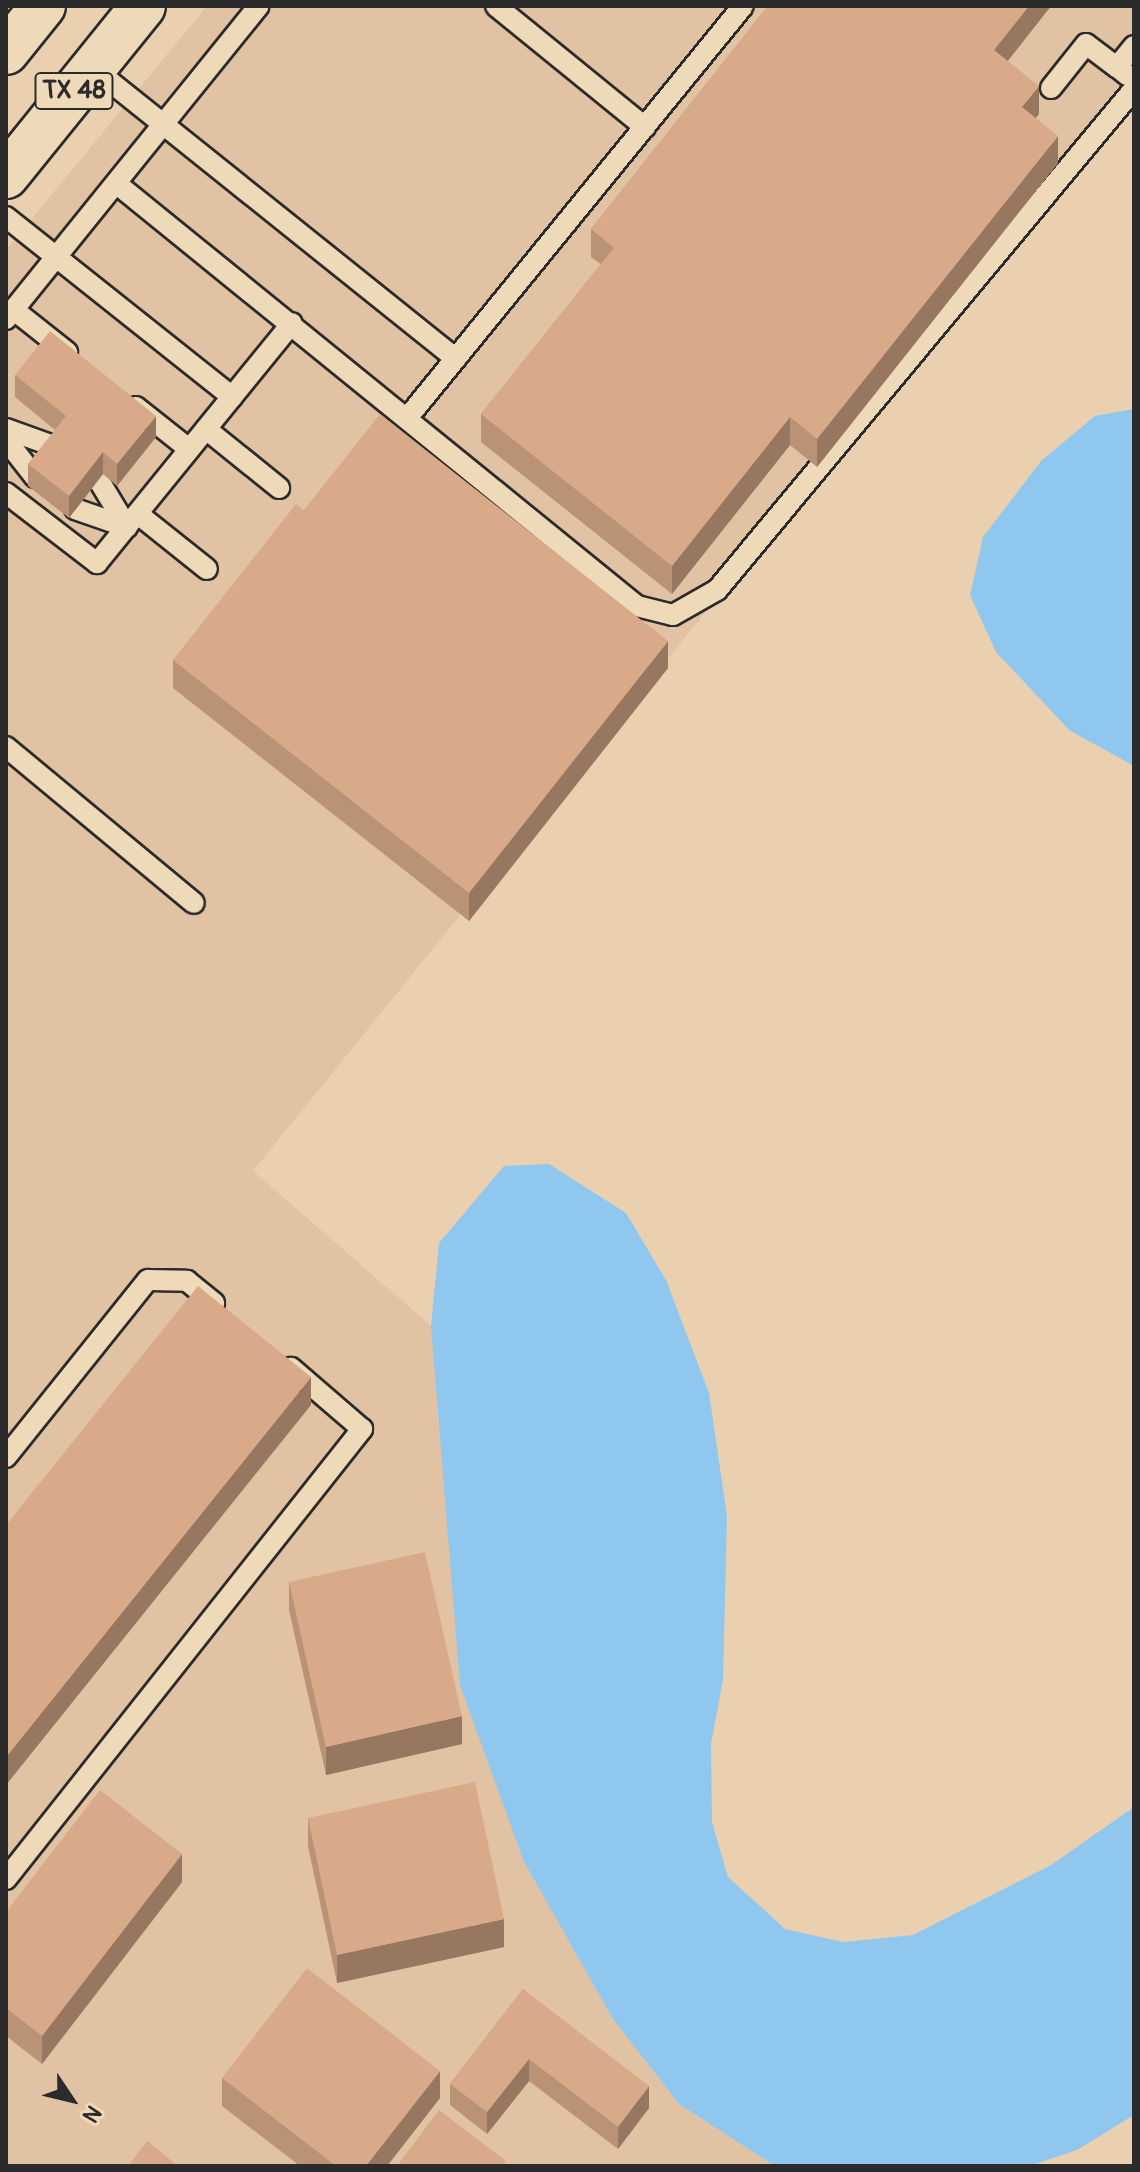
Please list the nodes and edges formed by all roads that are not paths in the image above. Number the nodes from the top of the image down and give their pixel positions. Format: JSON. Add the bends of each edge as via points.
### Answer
{"nodes":[{"id":1,"x":43,"y":6,"type":"edge"},
{"id":2,"x":143,"y":6,"type":"edge"},
{"id":3,"x":259,"y":6,"type":"edge"},
{"id":4,"x":496,"y":6,"type":"edge"},
{"id":5,"x":743,"y":6,"type":"edge"},
{"id":6,"x":1134,"y":46,"type":"edge"},
{"id":7,"x":6,"y":52,"type":"edge"},
{"id":8,"x":1117,"y":67,"type":"junction"},
{"id":9,"x":93,"y":68,"type":"junction"},
{"id":10,"x":1134,"y":81,"type":"edge"},
{"id":11,"x":1051,"y":88,"type":"dead end"},
{"id":12,"x":1134,"y":89,"type":"edge"},
{"id":13,"x":163,"y":124,"type":"junction"},
{"id":14,"x":645,"y":127,"type":"junction"},
{"id":15,"x":6,"y":176,"type":"edge"},
{"id":16,"x":117,"y":184,"type":"junction"},
{"id":17,"x":6,"y":217,"type":"edge"},
{"id":18,"x":56,"y":258,"type":"junction"},
{"id":19,"x":10,"y":314,"type":"edge"},
{"id":20,"x":292,"y":323,"type":"junction"},
{"id":21,"x":456,"y":359,"type":"junction"},
{"id":22,"x":84,"y":366,"type":"edge"},
{"id":23,"x":119,"y":394,"type":"edge"},
{"id":24,"x":232,"y":397,"type":"junction"},
{"id":25,"x":408,"y":417,"type":"junction"},
{"id":26,"x":206,"y":429,"type":"junction"},
{"id":27,"x":6,"y":431,"type":"edge"},
{"id":28,"x":6,"y":440,"type":"edge"},
{"id":29,"x":189,"y":449,"type":"junction"},
{"id":30,"x":279,"y":488,"type":"dead end"},
{"id":31,"x":6,"y":493,"type":"edge"},
{"id":32,"x":132,"y":520,"type":"junction"},
{"id":33,"x":207,"y":569,"type":"dead end"},
{"id":34,"x":6,"y":747,"type":"edge"},
{"id":35,"x":194,"y":903,"type":"dead end"},
{"id":36,"x":234,"y":1320,"type":"edge"},
{"id":37,"x":269,"y":1350,"type":"edge"},
{"id":38,"x":6,"y":1457,"type":"edge"},
{"id":39,"x":6,"y":1879,"type":"edge"}],
"edges":[{"from":1,"to":7,"type":"main road","number":"TX 48"},
{"from":2,"to":9,"type":"main road","number":"TX 48"},
{"from":3,"to":13,"type":"lane"},
{"from":4,"to":14,"type":"lane"},
{"from":5,"to":14,"type":"lane"},
{"from":6,"to":8,"type":"lane"},
{"from":8,"to":10,"type":"lane"},
{"from":8,"to":11,"type":"lane","via":[[1086,44]]},
{"from":9,"to":13,"type":"lane"},
{"from":9,"to":15,"type":"main road","number":"TX 48"},
{"from":12,"to":25,"type":"lane","via":[[717,590],[692,609],[673,615],[637,606]]},
{"from":13,"to":16,"type":"lane"},
{"from":13,"to":21,"type":"lane"},
{"from":14,"to":21,"type":"lane"},
{"from":16,"to":18,"type":"lane"},
{"from":16,"to":20,"type":"lane"},
{"from":17,"to":18,"type":"lane"},
{"from":18,"to":19,"type":"lane"},
{"from":18,"to":24,"type":"lane"},
{"from":19,"to":22,"type":"lane"},
{"from":20,"to":24,"type":"lane"},
{"from":20,"to":25,"type":"lane"},
{"from":21,"to":25,"type":"lane"},
{"from":23,"to":29,"type":"lane"},
{"from":24,"to":26,"type":"lane"},
{"from":26,"to":29,"type":"lane"},
{"from":26,"to":30,"type":"lane"},
{"from":27,"to":28,"type":"lane","via":[[46,463]]},
{"from":29,"to":32,"type":"lane"},
{"from":31,"to":32,"type":"lane","via":[[97,563]]},
{"from":32,"to":32,"type":"lane","via":[[87,494]]},
{"from":32,"to":33,"type":"lane"},
{"from":34,"to":35,"type":"lane"},
{"from":36,"to":38,"type":"lane","via":[[187,1281],[148,1280]]},
{"from":37,"to":39,"type":"lane","via":[[362,1429]]}]}
